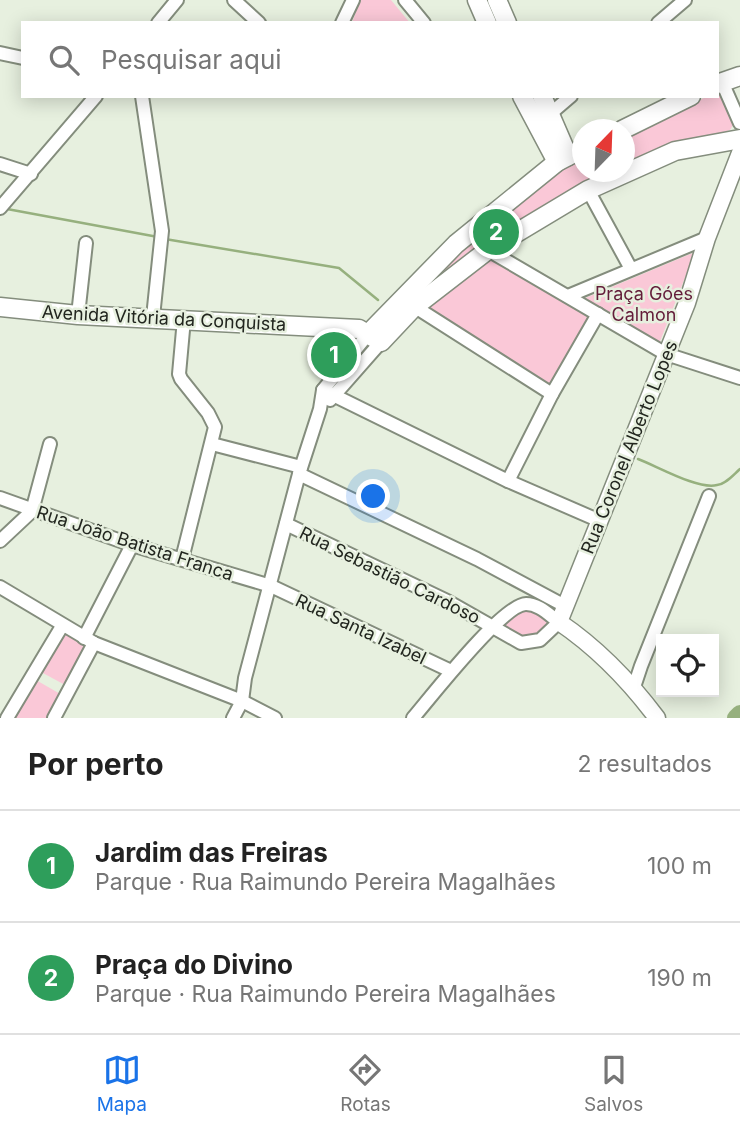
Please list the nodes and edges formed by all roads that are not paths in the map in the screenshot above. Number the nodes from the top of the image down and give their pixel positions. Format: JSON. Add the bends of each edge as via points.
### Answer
{"nodes":[{"id":1,"x":177,"y":0,"type":"edge"},
{"id":2,"x":234,"y":0,"type":"edge"},
{"id":3,"x":353,"y":0,"type":"edge"},
{"id":4,"x":405,"y":0,"type":"edge"},
{"id":5,"x":477,"y":0,"type":"edge"},
{"id":6,"x":496,"y":0,"type":"edge"},
{"id":7,"x":685,"y":0,"type":"edge"},
{"id":8,"x":160,"y":21,"type":"edge"},
{"id":9,"x":257,"y":21,"type":"edge"},
{"id":10,"x":343,"y":21,"type":"edge"},
{"id":11,"x":422,"y":21,"type":"edge"},
{"id":12,"x":487,"y":21,"type":"edge"},
{"id":13,"x":506,"y":21,"type":"edge"},
{"id":14,"x":660,"y":21,"type":"edge"},
{"id":15,"x":0,"y":53,"type":"edge"},
{"id":16,"x":21,"y":58,"type":"edge"},
{"id":17,"x":730,"y":81,"type":"edge"},
{"id":18,"x":94,"y":98,"type":"edge"},
{"id":19,"x":142,"y":98,"type":"edge"},
{"id":20,"x":524,"y":98,"type":"edge"},
{"id":21,"x":543,"y":98,"type":"edge"},
{"id":22,"x":569,"y":98,"type":"edge"},
{"id":23,"x":687,"y":98,"type":"edge"},
{"id":24,"x":550,"y":114,"type":"junction"},
{"id":25,"x":740,"y":123,"type":"edge"},
{"id":26,"x":635,"y":124,"type":"edge"},
{"id":27,"x":740,"y":138,"type":"edge"},
{"id":28,"x":740,"y":153,"type":"edge"},
{"id":29,"x":569,"y":156,"type":"edge"},
{"id":30,"x":0,"y":164,"type":"edge"},
{"id":31,"x":31,"y":174,"type":"junction"},
{"id":32,"x":588,"y":190,"type":"junction"},
{"id":33,"x":3,"y":204,"type":"edge"},
{"id":34,"x":707,"y":238,"type":"junction"},
{"id":35,"x":86,"y":243,"type":"dead end"},
{"id":36,"x":488,"y":250,"type":"junction"},
{"id":37,"x":631,"y":269,"type":"junction"},
{"id":38,"x":568,"y":296,"type":"junction"},
{"id":39,"x":408,"y":302,"type":"junction"},
{"id":40,"x":0,"y":307,"type":"edge"},
{"id":41,"x":598,"y":314,"type":"junction"},
{"id":42,"x":78,"y":315,"type":"junction"},
{"id":43,"x":153,"y":317,"type":"junction"},
{"id":44,"x":184,"y":319,"type":"junction"},
{"id":45,"x":375,"y":337,"type":"junction"},
{"id":46,"x":666,"y":354,"type":"junction"},
{"id":47,"x":738,"y":377,"type":"edge"},
{"id":48,"x":329,"y":393,"type":"junction"},
{"id":49,"x":552,"y":394,"type":"junction"},
{"id":50,"x":50,"y":444,"type":"dead end"},
{"id":51,"x":212,"y":444,"type":"junction"},
{"id":52,"x":300,"y":470,"type":"junction"},
{"id":53,"x":508,"y":481,"type":"junction"},
{"id":54,"x":709,"y":496,"type":"dead end"},
{"id":55,"x":0,"y":498,"type":"edge"},
{"id":56,"x":32,"y":511,"type":"junction"},
{"id":57,"x":600,"y":521,"type":"junction"},
{"id":58,"x":286,"y":524,"type":"junction"},
{"id":59,"x":0,"y":541,"type":"edge"},
{"id":60,"x":131,"y":545,"type":"junction"},
{"id":61,"x":182,"y":559,"type":"junction"},
{"id":62,"x":271,"y":586,"type":"junction"},
{"id":63,"x":0,"y":587,"type":"edge"},
{"id":64,"x":565,"y":606,"type":"junction"},
{"id":65,"x":559,"y":622,"type":"junction"},
{"id":66,"x":62,"y":626,"type":"junction"},
{"id":67,"x":493,"y":627,"type":"junction"},
{"id":68,"x":89,"y":640,"type":"junction"},
{"id":69,"x":451,"y":671,"type":"junction"},
{"id":70,"x":634,"y":687,"type":"junction"},
{"id":71,"x":242,"y":701,"type":"junction"},
{"id":72,"x":7,"y":718,"type":"edge"},
{"id":73,"x":54,"y":718,"type":"edge"},
{"id":74,"x":233,"y":718,"type":"edge"},
{"id":75,"x":275,"y":718,"type":"edge"},
{"id":76,"x":413,"y":718,"type":"edge"},
{"id":77,"x":657,"y":718,"type":"edge"}],
"edges":[{"from":1,"to":8,"type":"street"},
{"from":2,"to":9,"type":"street"},
{"from":3,"to":10,"type":"street"},
{"from":4,"to":11,"type":"street"},
{"from":5,"to":12,"type":"main road"},
{"from":6,"to":13,"type":"main road"},
{"from":7,"to":14,"type":"street"},
{"from":15,"to":16,"type":"street"},
{"from":17,"to":25,"type":"street"},
{"from":18,"to":31,"type":"street"},
{"from":19,"to":43,"type":"street","via":[[162,231]]},
{"from":20,"to":29,"type":"main road"},
{"from":21,"to":24,"type":"main road"},
{"from":22,"to":24,"type":"street"},
{"from":23,"to":26,"type":"main road"},
{"from":24,"to":29,"type":"main road"},
{"from":27,"to":32,"type":"main road","via":[[675,151]]},
{"from":28,"to":34,"type":"street","name":"Rua Coronel Alberto Lopes"},
{"from":29,"to":39,"type":"main road","via":[[456,244]]},
{"from":30,"to":31,"type":"street"},
{"from":31,"to":33,"type":"street"},
{"from":32,"to":36,"type":"main road"},
{"from":32,"to":37,"type":"street"},
{"from":34,"to":37,"type":"street"},
{"from":34,"to":46,"type":"street","name":"Rua Coronel Alberto Lopes"},
{"from":35,"to":42,"type":"street"},
{"from":36,"to":38,"type":"street"},
{"from":36,"to":39,"type":"main road"},
{"from":37,"to":38,"type":"street"},
{"from":38,"to":41,"type":"street"},
{"from":39,"to":45,"type":"main road"},
{"from":39,"to":49,"type":"street"},
{"from":40,"to":42,"type":"main road","name":"Avenida Vitória da Conquista"},
{"from":41,"to":46,"type":"street"},
{"from":41,"to":49,"type":"street"},
{"from":42,"to":43,"type":"main road","name":"Avenida Vitória da Conquista"},
{"from":43,"to":44,"type":"main road","name":"Avenida Vitória da Conquista"},
{"from":44,"to":45,"type":"main road","name":"Avenida Vitória da Conquista","via":[[359,329]]},
{"from":44,"to":51,"type":"street","via":[[179,374],[215,427]]},
{"from":45,"to":48,"type":"street"},
{"from":46,"to":47,"type":"street"},
{"from":46,"to":57,"type":"street","name":"Rua Coronel Alberto Lopes"},
{"from":48,"to":52,"type":"street"},
{"from":48,"to":53,"type":"street"},
{"from":49,"to":53,"type":"street"},
{"from":50,"to":56,"type":"street"},
{"from":51,"to":52,"type":"street"},
{"from":51,"to":61,"type":"street"},
{"from":52,"to":58,"type":"street"},
{"from":52,"to":64,"type":"street"},
{"from":53,"to":57,"type":"street"},
{"from":54,"to":70,"type":"street"},
{"from":55,"to":56,"type":"street","name":"Rua João Batista Franca"},
{"from":56,"to":59,"type":"street"},
{"from":56,"to":60,"type":"street","name":"Rua João Batista Franca"},
{"from":57,"to":64,"type":"street","name":"Rua Coronel Alberto Lopes"},
{"from":58,"to":62,"type":"street"},
{"from":58,"to":67,"type":"street","name":"Rua Sebastião Cardoso"},
{"from":60,"to":61,"type":"street","name":"Rua João Batista Franca"},
{"from":60,"to":68,"type":"street"},
{"from":61,"to":62,"type":"street","name":"Rua João Batista Franca"},
{"from":62,"to":69,"type":"street","name":"Rua Santa Izabel"},
{"from":62,"to":71,"type":"street"},
{"from":63,"to":66,"type":"street"},
{"from":64,"to":65,"type":"street","name":"Rua Coronel Alberto Lopes"},
{"from":65,"to":67,"type":"street","name":"Rua Sebastião Cardoso","via":[[531,643]]},
{"from":65,"to":67,"type":"street","via":[[527,604],[512,608]]},
{"from":65,"to":70,"type":"street"},
{"from":66,"to":68,"type":"street"},
{"from":66,"to":72,"type":"street"},
{"from":67,"to":69,"type":"street"},
{"from":68,"to":71,"type":"street"},
{"from":68,"to":73,"type":"street"},
{"from":69,"to":76,"type":"street"},
{"from":70,"to":77,"type":"street"},
{"from":71,"to":74,"type":"street"},
{"from":71,"to":75,"type":"street"}]}
